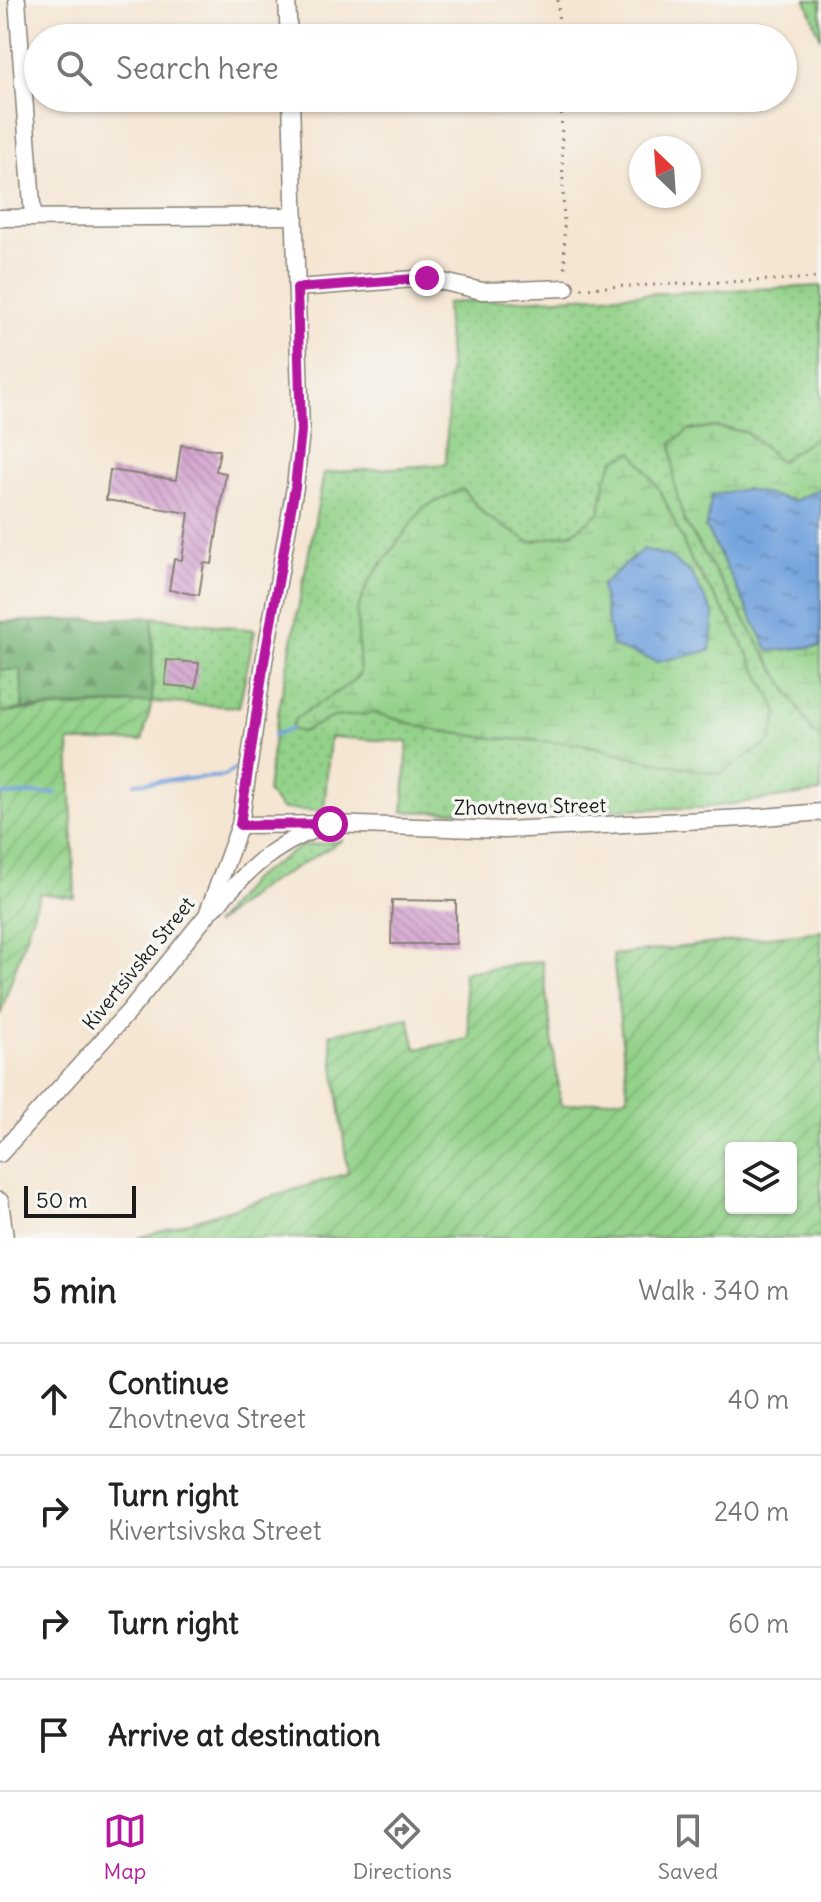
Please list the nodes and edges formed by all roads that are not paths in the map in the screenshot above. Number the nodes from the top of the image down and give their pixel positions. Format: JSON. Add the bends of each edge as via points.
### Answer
{"nodes":[{"id":1,"x":17,"y":0,"type":"edge"},
{"id":2,"x":287,"y":0,"type":"edge"},
{"id":3,"x":288,"y":24,"type":"edge"},
{"id":4,"x":24,"y":95,"type":"edge"},
{"id":5,"x":25,"y":112,"type":"edge"},
{"id":6,"x":291,"y":112,"type":"edge"},
{"id":7,"x":295,"y":216,"type":"junction"},
{"id":8,"x":0,"y":218,"type":"edge"},
{"id":9,"x":33,"y":218,"type":"junction"},
{"id":10,"x":297,"y":288,"type":"junction"},
{"id":11,"x":566,"y":288,"type":"road end"},
{"id":12,"x":821,"y":812,"type":"edge"},
{"id":13,"x":330,"y":824,"type":"junction"},
{"id":14,"x":240,"y":825,"type":"junction"},
{"id":15,"x":207,"y":915,"type":"junction"},
{"id":16,"x":0,"y":1154,"type":"edge"},
{"id":17,"x":0,"y":1201,"type":"edge"},
{"id":18,"x":5,"y":1238,"type":"edge"}],
"edges":[{"from":1,"to":4,"type":"street"},
{"from":2,"to":3,"type":"street"},
{"from":5,"to":9,"type":"street"},
{"from":6,"to":7,"type":"street","name":"Kivertsivska Street"},
{"from":7,"to":9,"type":"street"},
{"from":7,"to":10,"type":"street","name":"Kivertsivska Street"},
{"from":8,"to":9,"type":"street"},
{"from":10,"to":11,"type":"street","via":[[427,278],[482,291]]},
{"from":10,"to":14,"type":"street","name":"Kivertsivska Street","via":[[301,431]]},
{"from":12,"to":13,"type":"street","name":"Zhovtneva Street","via":[[505,830]]},
{"from":13,"to":14,"type":"street","name":"Zhovtneva Street"},
{"from":13,"to":15,"type":"street","via":[[294,837],[248,869]]},
{"from":14,"to":15,"type":"street","name":"Kivertsivska Street"},
{"from":15,"to":16,"type":"street","name":"Kivertsivska Street"},
{"from":17,"to":18,"type":"street"}]}
